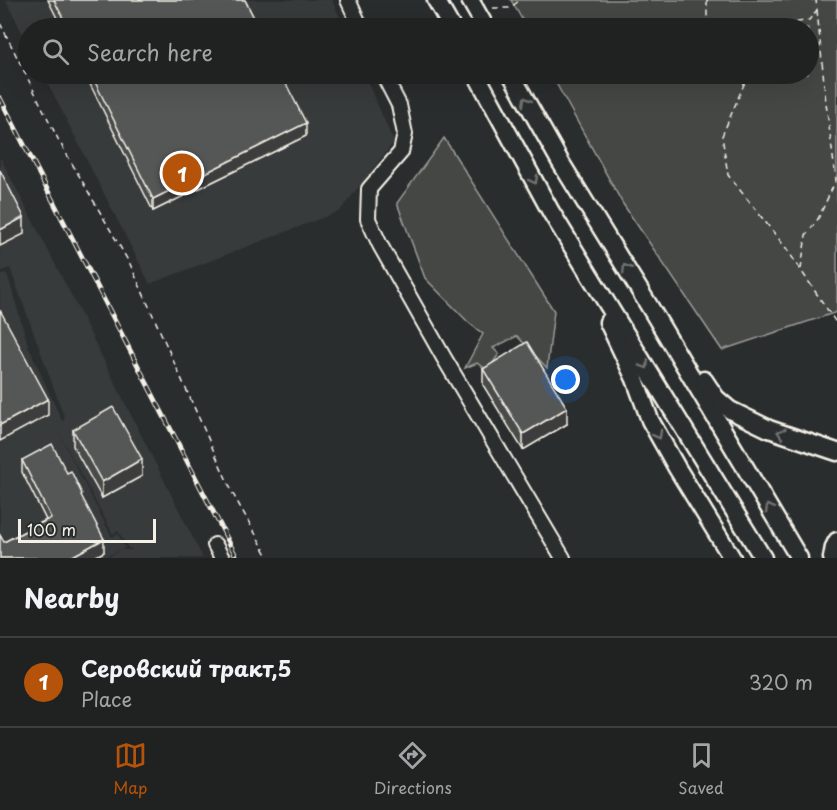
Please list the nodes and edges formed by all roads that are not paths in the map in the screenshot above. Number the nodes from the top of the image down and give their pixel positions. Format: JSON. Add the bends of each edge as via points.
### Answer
{"nodes":[{"id":1,"x":348,"y":0,"type":"edge"},
{"id":2,"x":436,"y":0,"type":"edge"},
{"id":3,"x":470,"y":0,"type":"edge"},
{"id":4,"x":356,"y":18,"type":"edge"},
{"id":5,"x":446,"y":18,"type":"edge"},
{"id":6,"x":480,"y":18,"type":"edge"},
{"id":7,"x":388,"y":84,"type":"edge"},
{"id":8,"x":481,"y":84,"type":"edge"},
{"id":9,"x":517,"y":84,"type":"edge"},
{"id":10,"x":551,"y":212,"type":"junction"},
{"id":11,"x":648,"y":304,"type":"junction"},
{"id":12,"x":837,"y":452,"type":"edge"},
{"id":13,"x":837,"y":541,"type":"edge"},
{"id":14,"x":215,"y":545,"type":"dead end"},
{"id":15,"x":222,"y":558,"type":"edge"},
{"id":16,"x":563,"y":558,"type":"edge"},
{"id":17,"x":732,"y":558,"type":"edge"},
{"id":18,"x":763,"y":558,"type":"edge"},
{"id":19,"x":799,"y":558,"type":"edge"},
{"id":20,"x":832,"y":558,"type":"edge"}],
"edges":[{"from":1,"to":4,"type":"lane"},
{"from":2,"to":5,"type":"main road"},
{"from":3,"to":6,"type":"main road"},
{"from":7,"to":16,"type":"lane","via":[[399,105],[405,134],[401,152],[369,189],[368,219],[444,358]]},
{"from":8,"to":10,"type":"main road","one_way":true},
{"from":11,"to":9,"type":"main road","one_way":true},
{"from":10,"to":17,"type":"main road","one_way":true,"via":[[606,318],[650,420]]},
{"from":10,"to":18,"type":"main road","one_way":true},
{"from":12,"to":11,"type":"main road","one_way":true,"via":[[769,429],[730,410],[716,398]]},
{"from":19,"to":11,"type":"main road","one_way":true},
{"from":13,"to":20,"type":"main road"},
{"from":14,"to":15,"type":"lane"}]}
